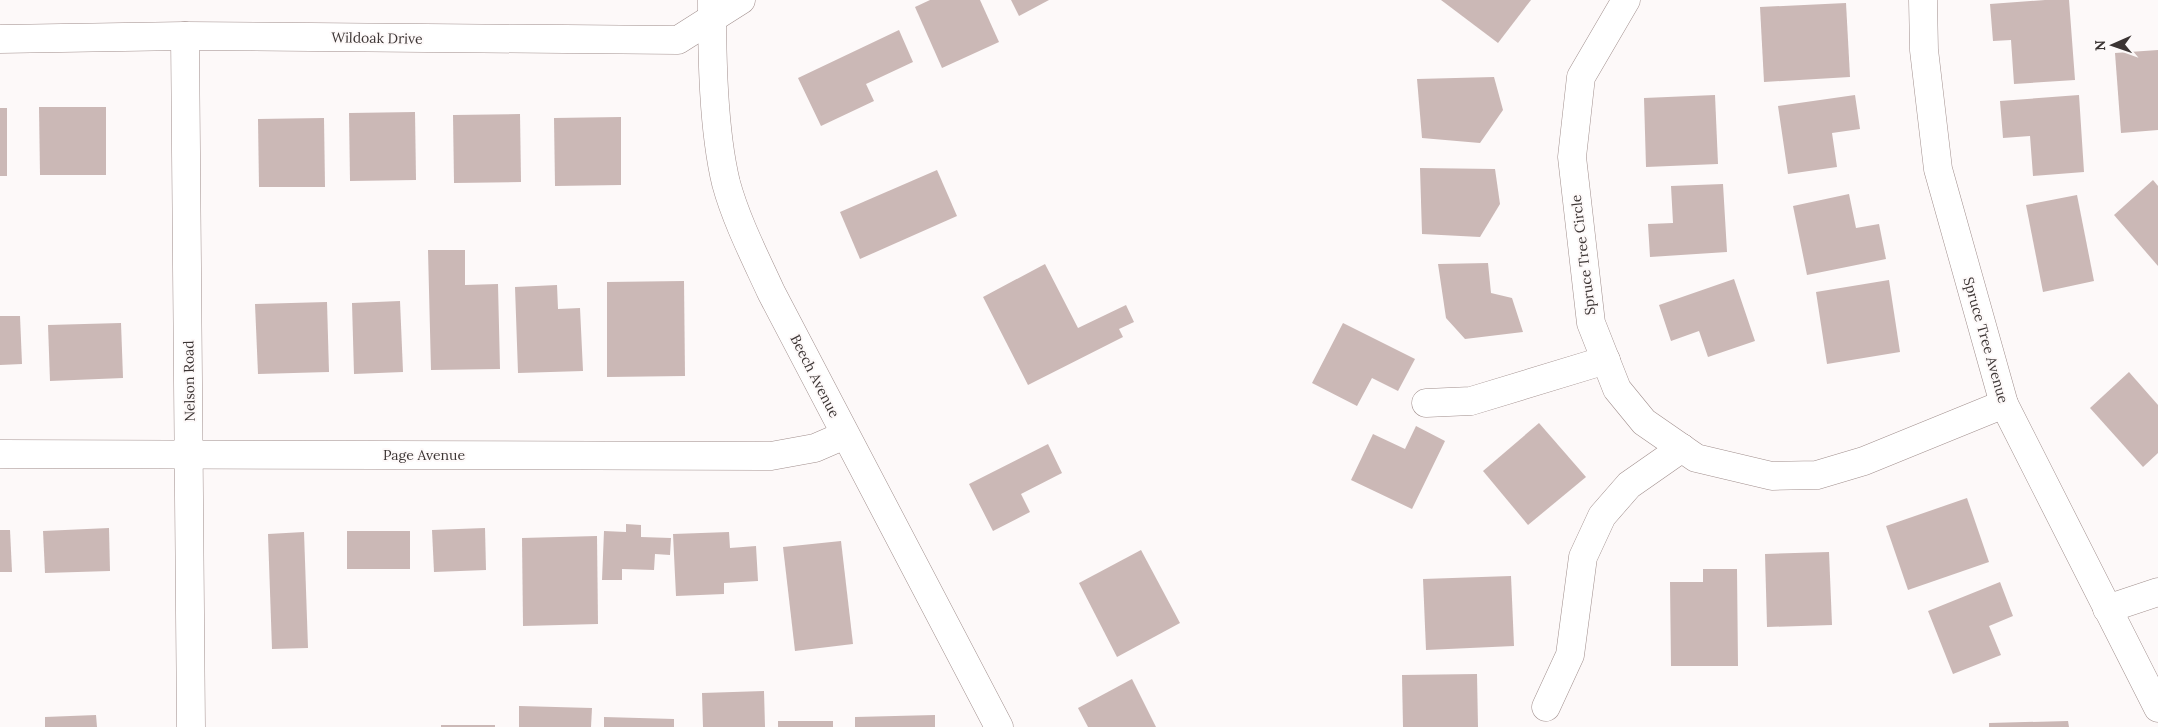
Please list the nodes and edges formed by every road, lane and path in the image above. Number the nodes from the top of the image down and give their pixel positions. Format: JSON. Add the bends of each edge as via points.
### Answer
{"nodes":[{"id":1,"x":741,"y":0,"type":"edge"},
{"id":2,"x":1626,"y":0,"type":"edge"},
{"id":3,"x":1923,"y":0,"type":"edge"},
{"id":4,"x":712,"y":10,"type":"edge"},
{"id":5,"x":185,"y":36,"type":"junction"},
{"id":6,"x":0,"y":39,"type":"edge"},
{"id":7,"x":1606,"y":360,"type":"junction"},
{"id":8,"x":1426,"y":403,"type":"dead end"},
{"id":9,"x":2004,"y":404,"type":"junction"},
{"id":10,"x":845,"y":435,"type":"junction"},
{"id":11,"x":1682,"y":448,"type":"junction"},
{"id":12,"x":0,"y":454,"type":"edge"},
{"id":13,"x":190,"y":455,"type":"junction"},
{"id":14,"x":2158,"y":592,"type":"edge"},
{"id":15,"x":2107,"y":609,"type":"junction"},
{"id":16,"x":1546,"y":707,"type":"dead end"},
{"id":17,"x":2158,"y":708,"type":"edge"},
{"id":18,"x":192,"y":727,"type":"edge"},
{"id":19,"x":999,"y":727,"type":"edge"}],
"edges":[{"from":1,"to":4,"type":"street","name":"Wildoak Drive"},
{"from":2,"to":7,"type":"street","name":"Spruce Tree Circle","via":[[1581,77],[1572,158],[1591,323]]},
{"from":3,"to":9,"type":"street","name":"Spruce Tree Avenue","via":[[1924,50],[1938,169]]},
{"from":4,"to":5,"type":"street","name":"Wildoak Drive","via":[[678,40]]},
{"from":4,"to":10,"type":"street","name":"Beech Avenue","via":[[720,150],[727,184],[771,292]]},
{"from":5,"to":6,"type":"street","name":"Wildoak Drive"},
{"from":5,"to":13,"type":"street","name":"Nelson Road"},
{"from":7,"to":8,"type":"street","via":[[1471,401]]},
{"from":7,"to":11,"type":"street","name":"Spruce Tree Circle","via":[[1617,390],[1644,422]]},
{"from":9,"to":11,"type":"street","name":"Spruce Tree Circle","via":[[1864,461],[1817,475],[1772,476],[1696,458]]},
{"from":9,"to":15,"type":"street","name":"Spruce Tree Avenue"},
{"from":10,"to":13,"type":"street","name":"Page Avenue","via":[[815,448],[771,456]]},
{"from":10,"to":19,"type":"street","name":"Beech Avenue"},
{"from":11,"to":16,"type":"street","via":[[1629,485],[1602,516],[1583,557],[1570,655]]},
{"from":12,"to":13,"type":"street","name":"Page Avenue"},
{"from":13,"to":18,"type":"street","name":"Nelson Road"},
{"from":14,"to":15,"type":"street"},
{"from":15,"to":17,"type":"street","name":"Spruce Tree Avenue"}]}
